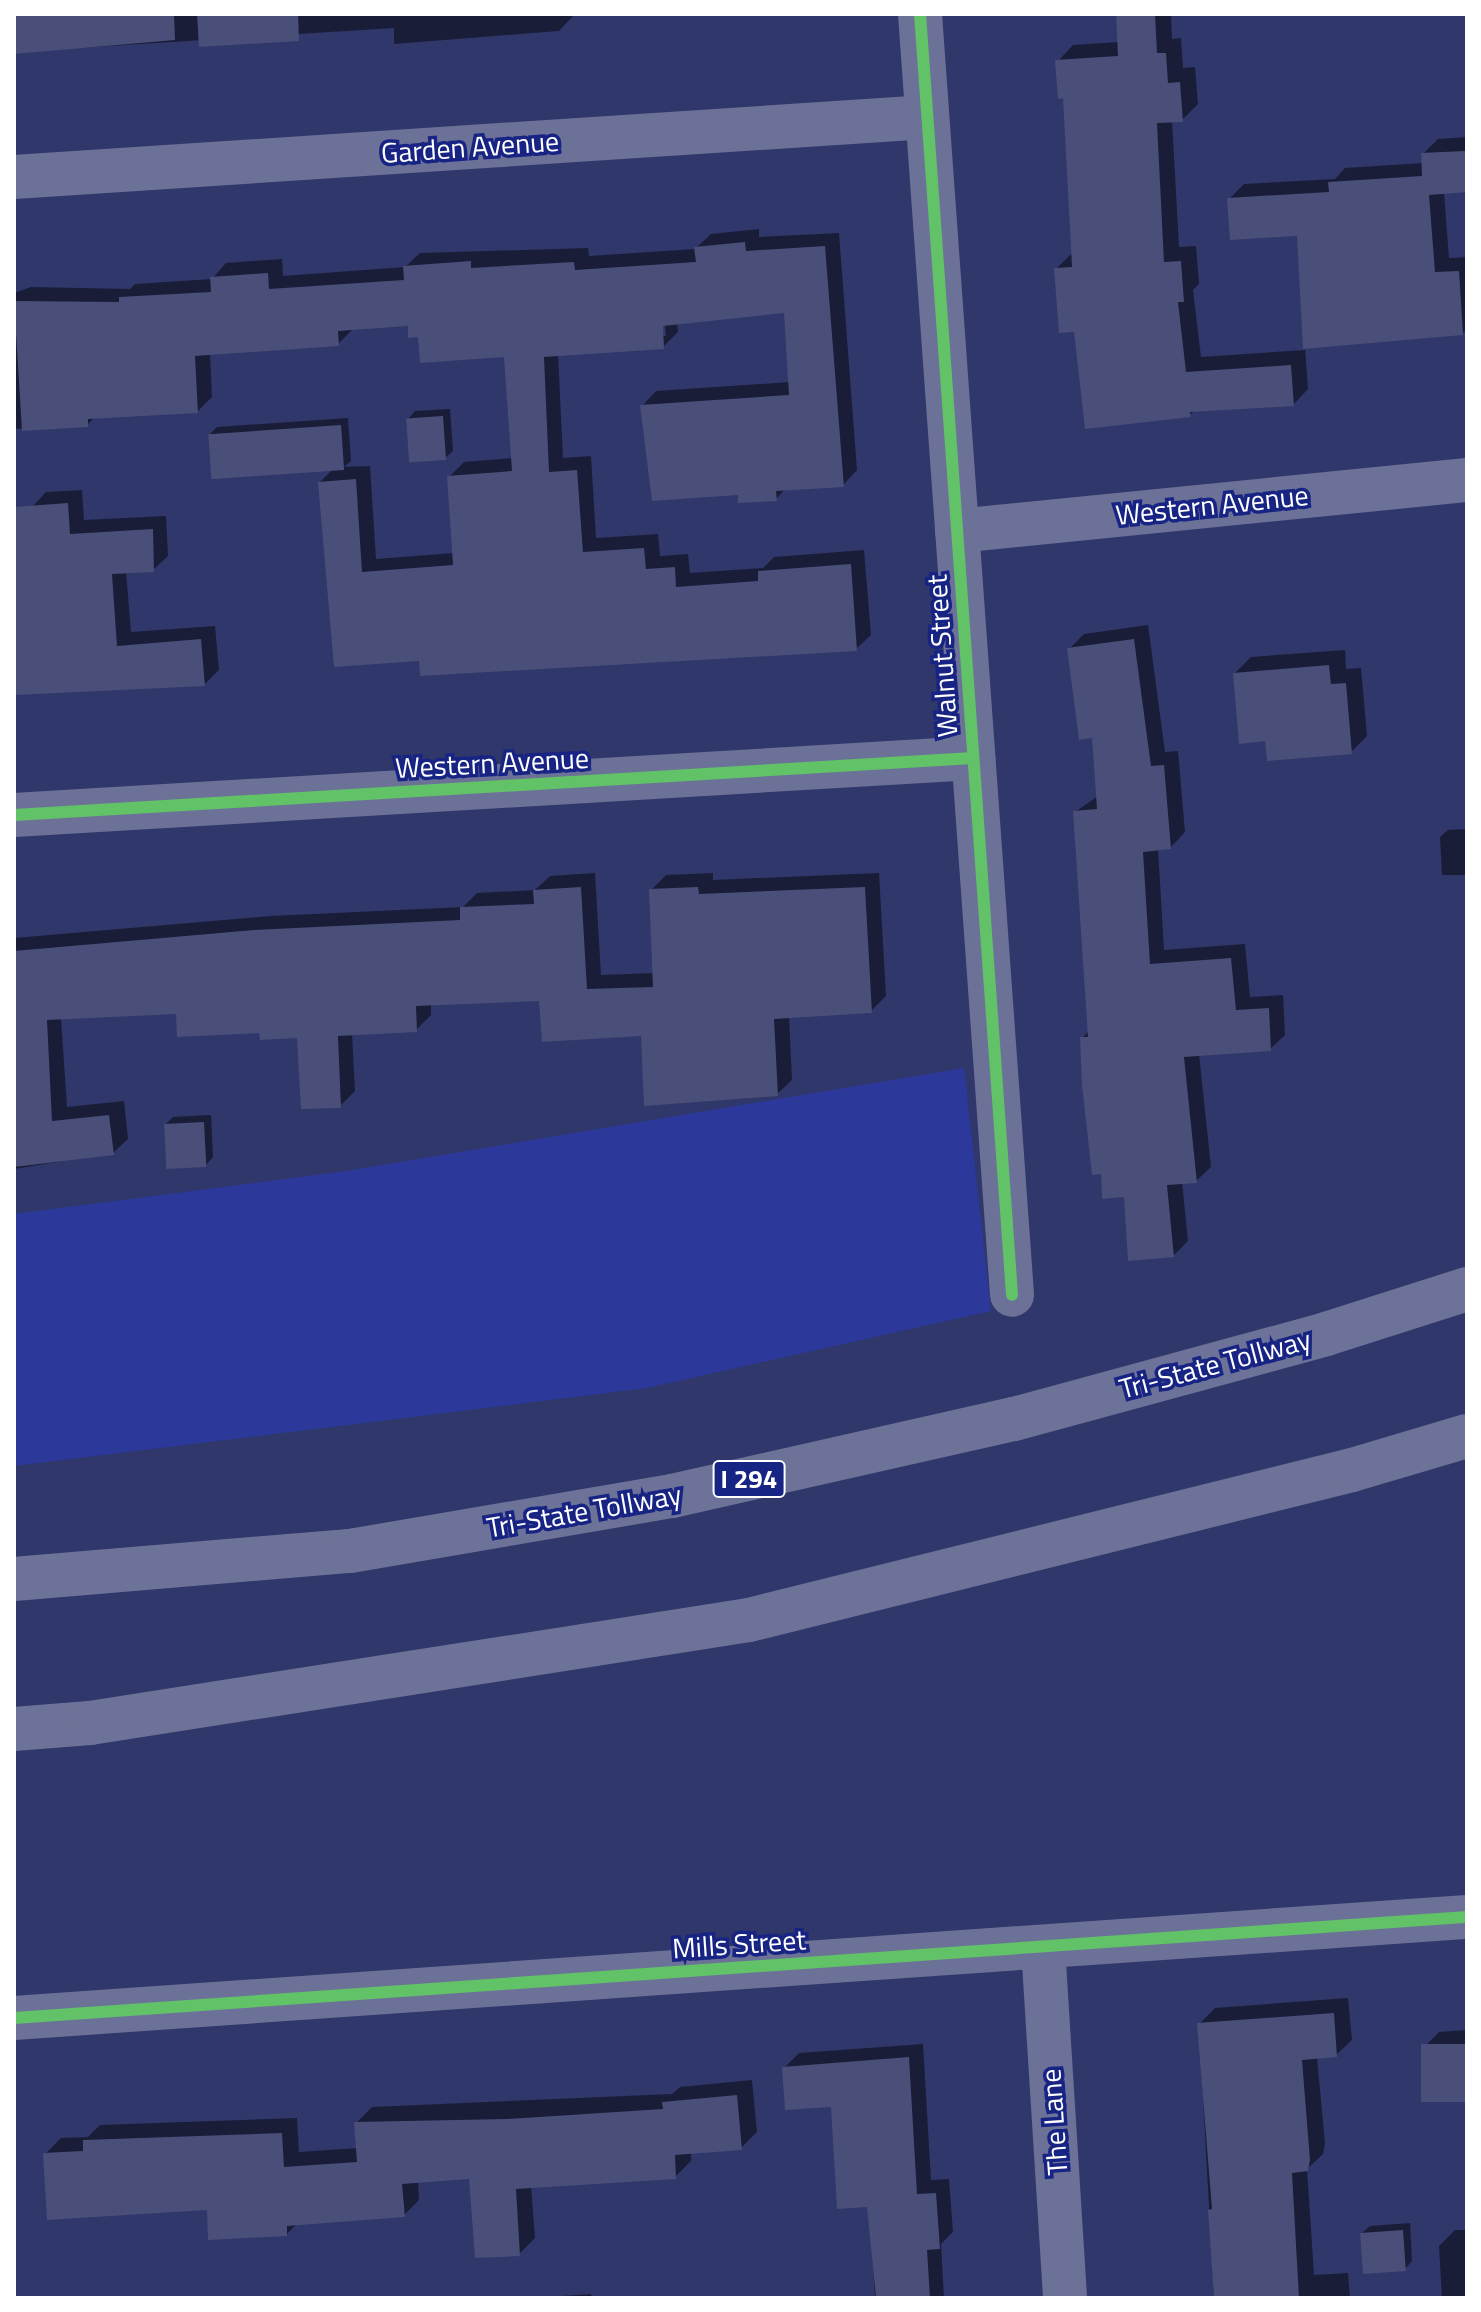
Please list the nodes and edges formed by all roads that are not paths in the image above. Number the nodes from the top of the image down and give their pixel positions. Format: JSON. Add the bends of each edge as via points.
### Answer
{"nodes":[{"id":1,"x":920,"y":14,"type":"edge"},
{"id":2,"x":927,"y":117,"type":"junction"},
{"id":3,"x":14,"y":177,"type":"edge"},
{"id":4,"x":1467,"y":480,"type":"edge"},
{"id":5,"x":957,"y":531,"type":"junction"},
{"id":6,"x":973,"y":758,"type":"junction"},
{"id":7,"x":14,"y":815,"type":"edge"},
{"id":8,"x":1467,"y":1289,"type":"edge"},
{"id":9,"x":1012,"y":1295,"type":"dead end"},
{"id":10,"x":1467,"y":1436,"type":"edge"},
{"id":11,"x":14,"y":1579,"type":"edge"},
{"id":12,"x":14,"y":1729,"type":"edge"},
{"id":13,"x":1467,"y":1917,"type":"edge"},
{"id":14,"x":1043,"y":1947,"type":"junction"},
{"id":15,"x":14,"y":2018,"type":"edge"},
{"id":16,"x":1065,"y":2298,"type":"edge"}],
"edges":[{"from":1,"to":2,"type":"street","name":"Walnut Street"},
{"from":2,"to":3,"type":"street","name":"Garden Avenue"},
{"from":2,"to":5,"type":"street","name":"Walnut Street"},
{"from":4,"to":5,"type":"street","name":"Western Avenue"},
{"from":5,"to":6,"type":"street","name":"Walnut Street"},
{"from":6,"to":7,"type":"street","name":"Western Avenue"},
{"from":6,"to":9,"type":"street","name":"Walnut Street"},
{"from":8,"to":11,"type":"highway","name":"Tri-State Tollway","number":"I 294","via":[[1326,1334],[1014,1419],[672,1496],[350,1551]]},
{"from":10,"to":12,"type":"highway","via":[[1352,1470],[749,1620],[90,1723]]},
{"from":13,"to":14,"type":"street","name":"Mills Street"},
{"from":14,"to":15,"type":"street","name":"Mills Street"},
{"from":14,"to":16,"type":"street","name":"The Lane"}]}
